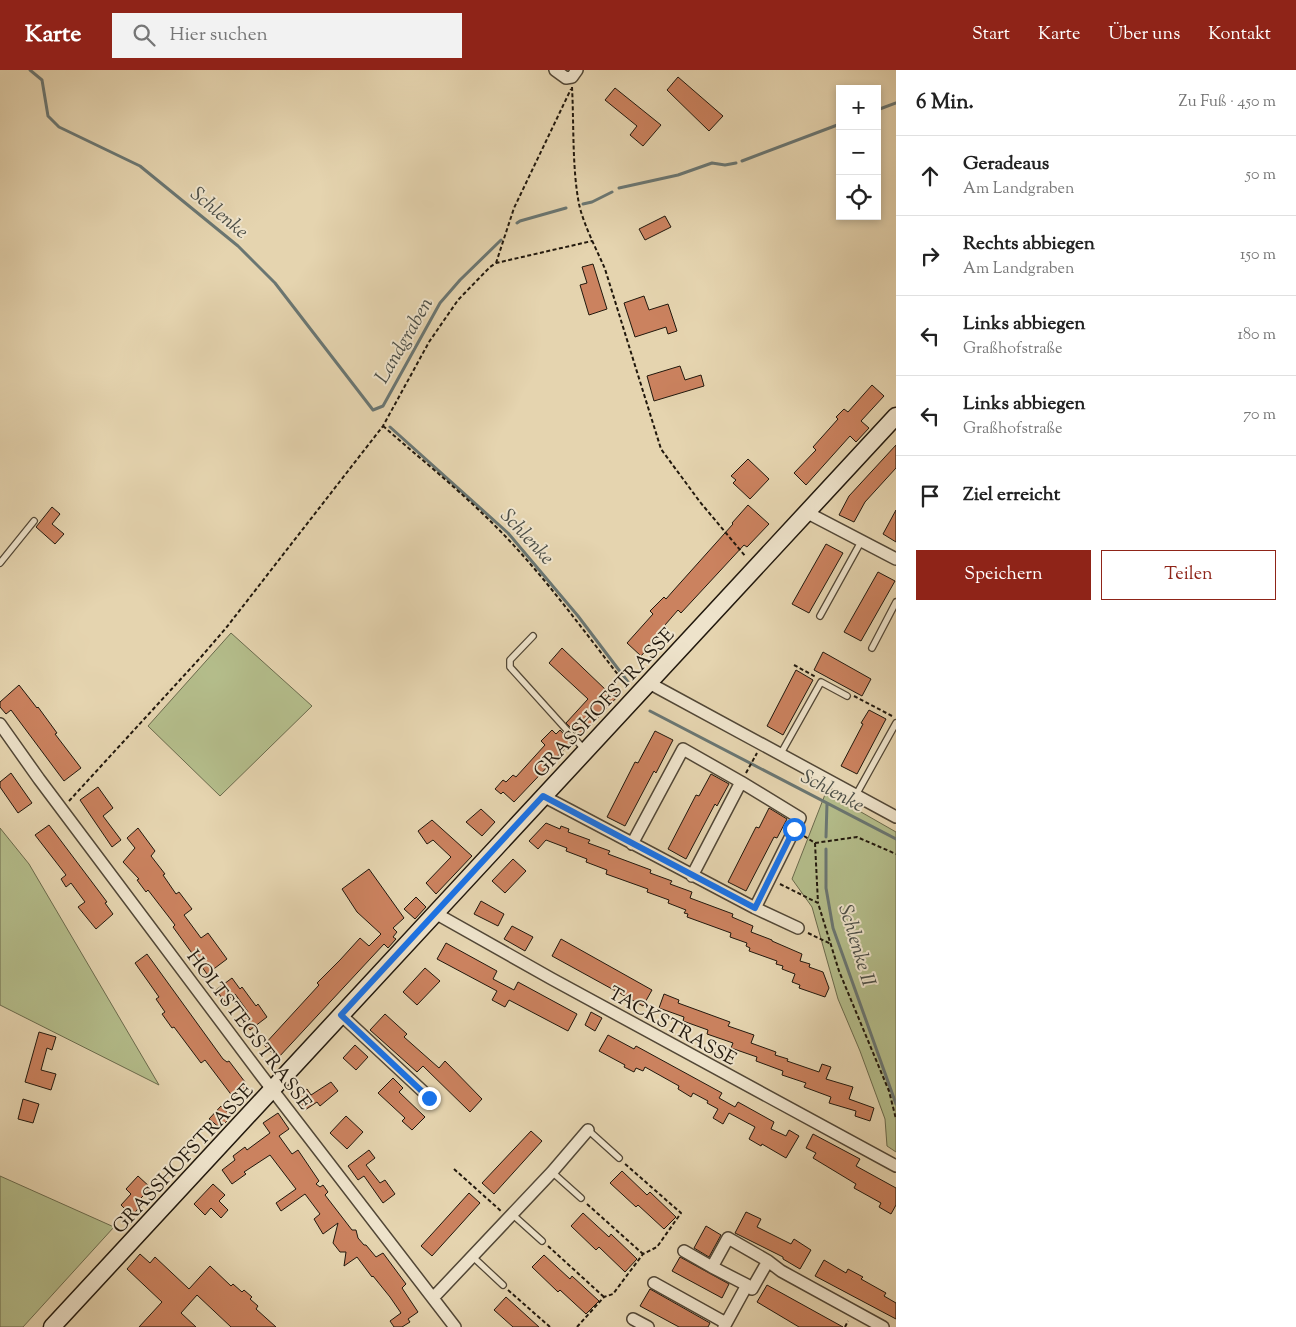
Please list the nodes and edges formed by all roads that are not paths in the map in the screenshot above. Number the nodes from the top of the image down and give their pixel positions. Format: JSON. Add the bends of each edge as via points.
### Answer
{"nodes":[{"id":1,"x":555,"y":70,"type":"edge"},
{"id":2,"x":574,"y":74,"type":"edge"},
{"id":3,"x":896,"y":416,"type":"edge"},
{"id":4,"x":806,"y":512,"type":"junction"},
{"id":5,"x":34,"y":521,"type":"dead end"},
{"id":6,"x":862,"y":540,"type":"junction"},
{"id":7,"x":896,"y":559,"type":"edge"},
{"id":8,"x":0,"y":563,"type":"edge"},
{"id":9,"x":896,"y":602,"type":"edge"},
{"id":10,"x":820,"y":616,"type":"dead end"},
{"id":11,"x":533,"y":636,"type":"dead end"},
{"id":12,"x":872,"y":648,"type":"dead end"},
{"id":13,"x":649,"y":683,"type":"junction"},
{"id":14,"x":847,"y":696,"type":"road end"},
{"id":15,"x":896,"y":723,"type":"edge"},
{"id":16,"x":0,"y":724,"type":"edge"},
{"id":17,"x":586,"y":750,"type":"junction"},
{"id":18,"x":780,"y":755,"type":"junction"},
{"id":19,"x":743,"y":778,"type":"junction"},
{"id":20,"x":856,"y":795,"type":"junction"},
{"id":21,"x":543,"y":796,"type":"junction"},
{"id":22,"x":896,"y":817,"type":"edge"},
{"id":23,"x":632,"y":844,"type":"junction"},
{"id":24,"x":692,"y":876,"type":"junction"},
{"id":25,"x":755,"y":908,"type":"junction"},
{"id":26,"x":435,"y":913,"type":"junction"},
{"id":27,"x":798,"y":928,"type":"road end"},
{"id":28,"x":341,"y":1015,"type":"junction"},
{"id":29,"x":273,"y":1089,"type":"junction"},
{"id":30,"x":429,"y":1098,"type":"dead end"},
{"id":31,"x":588,"y":1130,"type":"joint"},
{"id":32,"x":619,"y":1158,"type":"road end"},
{"id":33,"x":896,"y":1166,"type":"edge"},
{"id":34,"x":552,"y":1172,"type":"junction"},
{"id":35,"x":581,"y":1198,"type":"road end"},
{"id":36,"x":511,"y":1216,"type":"junction"},
{"id":37,"x":542,"y":1241,"type":"road end"},
{"id":38,"x":684,"y":1252,"type":"dead end"},
{"id":39,"x":473,"y":1257,"type":"junction"},
{"id":40,"x":768,"y":1261,"type":"junction"},
{"id":41,"x":712,"y":1266,"type":"junction"},
{"id":42,"x":654,"y":1283,"type":"dead end"},
{"id":43,"x":503,"y":1285,"type":"road end"},
{"id":44,"x":747,"y":1285,"type":"junction"},
{"id":45,"x":433,"y":1298,"type":"junction"},
{"id":46,"x":633,"y":1319,"type":"dead end"},
{"id":47,"x":725,"y":1325,"type":"edge"},
{"id":48,"x":52,"y":1327,"type":"edge"},
{"id":49,"x":455,"y":1327,"type":"edge"},
{"id":50,"x":648,"y":1327,"type":"edge"},
{"id":51,"x":883,"y":1327,"type":"edge"}],
"edges":[{"from":1,"to":2,"type":"street","via":[[566,78]]},
{"from":3,"to":4,"type":"street","name":"GRASSHOFSTRASSE"},
{"from":4,"to":6,"type":"street"},
{"from":4,"to":13,"type":"street","name":"GRASSHOFSTRASSE"},
{"from":5,"to":8,"type":"lane"},
{"from":6,"to":7,"type":"street"},
{"from":6,"to":10,"type":"lane"},
{"from":9,"to":12,"type":"lane"},
{"from":11,"to":17,"type":"lane","via":[[510,660],[510,667]]},
{"from":13,"to":17,"type":"street","name":"GRASSHOFSTRASSE"},
{"from":13,"to":18,"type":"street"},
{"from":14,"to":18,"type":"lane","via":[[821,682]]},
{"from":15,"to":20,"type":"lane"},
{"from":16,"to":29,"type":"street","name":"HOLTSTEGSTRASSE"},
{"from":17,"to":21,"type":"street","name":"GRASSHOFSTRASSE"},
{"from":18,"to":20,"type":"street"},
{"from":19,"to":23,"type":"street","via":[[683,749]]},
{"from":19,"to":24,"type":"street"},
{"from":19,"to":25,"type":"street","via":[[800,818]]},
{"from":20,"to":22,"type":"street"},
{"from":21,"to":23,"type":"street"},
{"from":21,"to":26,"type":"street","name":"GRASSHOFSTRASSE"},
{"from":23,"to":24,"type":"street"},
{"from":24,"to":25,"type":"street"},
{"from":25,"to":27,"type":"street"},
{"from":26,"to":28,"type":"street","name":"GRASSHOFSTRASSE"},
{"from":26,"to":33,"type":"street","name":"TACKSTRASSE"},
{"from":28,"to":29,"type":"street","name":"GRASSHOFSTRASSE"},
{"from":28,"to":30,"type":"street"},
{"from":29,"to":45,"type":"street","name":"HOLTSTEGSTRASSE"},
{"from":29,"to":48,"type":"street","name":"GRASSHOFSTRASSE"},
{"from":31,"to":32,"type":"lane"},
{"from":31,"to":34,"type":"street"},
{"from":34,"to":35,"type":"lane"},
{"from":34,"to":36,"type":"street"},
{"from":36,"to":37,"type":"lane"},
{"from":36,"to":39,"type":"street"},
{"from":38,"to":41,"type":"street"},
{"from":39,"to":43,"type":"lane"},
{"from":39,"to":45,"type":"street"},
{"from":40,"to":41,"type":"street","via":[[728,1238]]},
{"from":40,"to":44,"type":"street","via":[[752,1288]]},
{"from":40,"to":51,"type":"street"},
{"from":41,"to":44,"type":"street"},
{"from":42,"to":47,"type":"street"},
{"from":44,"to":47,"type":"street"},
{"from":45,"to":49,"type":"street","name":"HOLTSTEGSTRASSE"},
{"from":46,"to":50,"type":"street"}]}
